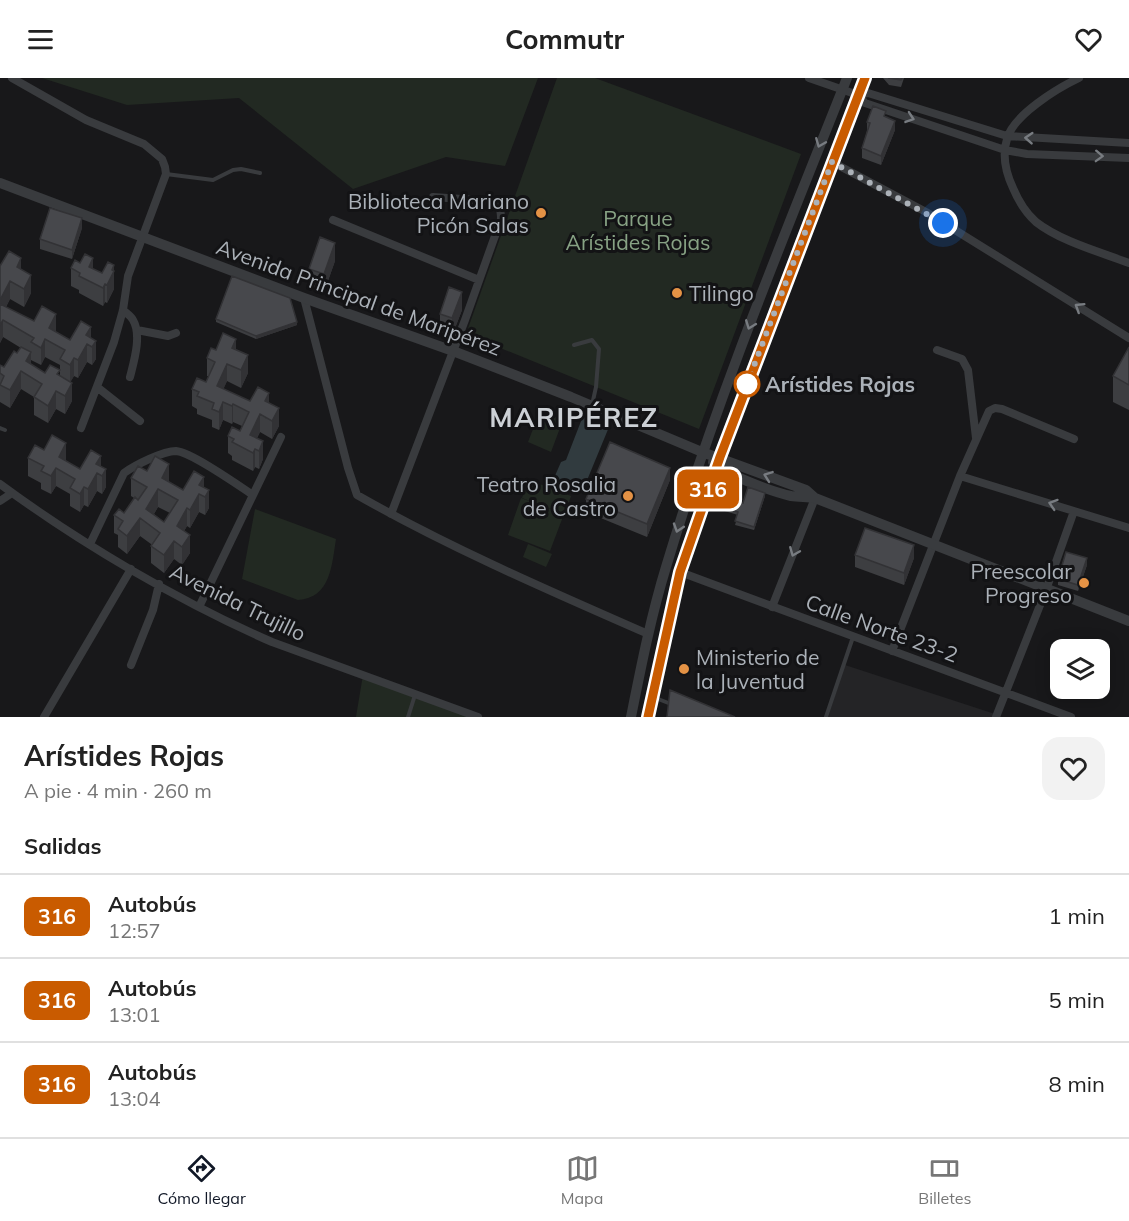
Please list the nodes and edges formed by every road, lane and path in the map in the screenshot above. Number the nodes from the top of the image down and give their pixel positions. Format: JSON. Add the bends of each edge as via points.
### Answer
{"nodes":[{"id":1,"x":12,"y":78,"type":"edge"},
{"id":2,"x":809,"y":78,"type":"edge"},
{"id":3,"x":847,"y":78,"type":"edge"},
{"id":4,"x":864,"y":78,"type":"edge"},
{"id":5,"x":1079,"y":78,"type":"edge"},
{"id":6,"x":843,"y":89,"type":"junction"},
{"id":7,"x":858,"y":94,"type":"junction"},
{"id":8,"x":1007,"y":136,"type":"junction"},
{"id":9,"x":1129,"y":143,"type":"edge"},
{"id":10,"x":1005,"y":150,"type":"junction"},
{"id":11,"x":1129,"y":158,"type":"edge"},
{"id":12,"x":832,"y":162,"type":"junction"},
{"id":13,"x":260,"y":173,"type":"dead end"},
{"id":14,"x":166,"y":174,"type":"junction"},
{"id":15,"x":0,"y":183,"type":"edge"},
{"id":16,"x":433,"y":197,"type":"dead end"},
{"id":17,"x":333,"y":220,"type":"dead end"},
{"id":18,"x":144,"y":237,"type":"junction"},
{"id":19,"x":1129,"y":263,"type":"edge"},
{"id":20,"x":479,"y":280,"type":"junction"},
{"id":21,"x":304,"y":298,"type":"junction"},
{"id":22,"x":123,"y":310,"type":"junction"},
{"id":23,"x":137,"y":330,"type":"junction"},
{"id":24,"x":176,"y":333,"type":"dead end"},
{"id":25,"x":1129,"y":338,"type":"edge"},
{"id":26,"x":574,"y":345,"type":"dead end"},
{"id":27,"x":453,"y":351,"type":"junction"},
{"id":28,"x":937,"y":351,"type":"dead end"},
{"id":29,"x":130,"y":377,"type":"dead end"},
{"id":30,"x":97,"y":387,"type":"junction"},
{"id":31,"x":592,"y":405,"type":"junction"},
{"id":32,"x":140,"y":421,"type":"dead end"},
{"id":33,"x":0,"y":428,"type":"edge"},
{"id":34,"x":81,"y":428,"type":"dead end"},
{"id":35,"x":5,"y":430,"type":"dead end"},
{"id":36,"x":281,"y":437,"type":"dead end"},
{"id":37,"x":1074,"y":439,"type":"dead end"},
{"id":38,"x":976,"y":440,"type":"junction"},
{"id":39,"x":702,"y":452,"type":"junction"},
{"id":40,"x":718,"y":461,"type":"junction"},
{"id":41,"x":960,"y":476,"type":"junction"},
{"id":42,"x":0,"y":484,"type":"edge"},
{"id":43,"x":12,"y":493,"type":"junction"},
{"id":44,"x":253,"y":495,"type":"junction"},
{"id":45,"x":815,"y":498,"type":"junction"},
{"id":46,"x":0,"y":501,"type":"edge"},
{"id":47,"x":1074,"y":511,"type":"junction"},
{"id":48,"x":392,"y":514,"type":"junction"},
{"id":49,"x":1129,"y":528,"type":"edge"},
{"id":50,"x":90,"y":544,"type":"junction"},
{"id":51,"x":933,"y":544,"type":"junction"},
{"id":52,"x":131,"y":569,"type":"junction"},
{"id":53,"x":680,"y":572,"type":"junction"},
{"id":54,"x":159,"y":584,"type":"junction"},
{"id":55,"x":1046,"y":590,"type":"junction"},
{"id":56,"x":199,"y":607,"type":"junction"},
{"id":57,"x":772,"y":607,"type":"junction"},
{"id":58,"x":1129,"y":621,"type":"edge"},
{"id":59,"x":648,"y":634,"type":"junction"},
{"id":60,"x":854,"y":637,"type":"junction"},
{"id":61,"x":892,"y":651,"type":"junction"},
{"id":62,"x":131,"y":665,"type":"dead end"},
{"id":63,"x":1006,"y":692,"type":"junction"},
{"id":64,"x":415,"y":694,"type":"junction"},
{"id":65,"x":653,"y":696,"type":"junction"},
{"id":66,"x":674,"y":705,"type":"edge"},
{"id":67,"x":44,"y":717,"type":"edge"},
{"id":68,"x":408,"y":717,"type":"edge"},
{"id":69,"x":478,"y":717,"type":"edge"},
{"id":70,"x":631,"y":717,"type":"edge"},
{"id":71,"x":648,"y":717,"type":"edge"},
{"id":72,"x":825,"y":717,"type":"edge"},
{"id":73,"x":996,"y":717,"type":"edge"},
{"id":74,"x":1071,"y":717,"type":"edge"}],
"edges":[{"from":1,"to":14,"type":"street","via":[[86,120],[144,144],[162,159]]},
{"from":2,"to":6,"type":"street"},
{"from":3,"to":6,"type":"street"},
{"from":4,"to":7,"type":"street"},
{"from":5,"to":8,"type":"street","via":[[1037,103]]},
{"from":6,"to":7,"type":"street"},
{"from":6,"to":39,"type":"street","one_way":true},
{"from":7,"to":8,"type":"street","via":[[868,93]]},
{"from":7,"to":10,"type":"street","one_way":true,"via":[[865,103]]},
{"from":7,"to":12,"type":"street"},
{"from":9,"to":8,"type":"street","one_way":true},
{"from":8,"to":10,"type":"street"},
{"from":10,"to":11,"type":"street","one_way":true},
{"from":10,"to":19,"type":"street","via":[[1009,179],[1024,209],[1036,221],[1053,233]]},
{"from":25,"to":12,"type":"street","one_way":true,"via":[[926,212]]},
{"from":12,"to":40,"type":"street"},
{"from":13,"to":14,"type":"lane","via":[[232,170],[213,180]]},
{"from":14,"to":18,"type":"street"},
{"from":15,"to":18,"type":"street","name":"Avenida Principal de Maripérez"},
{"from":16,"to":20,"type":"street","via":[[491,201],[501,211]]},
{"from":17,"to":20,"type":"street"},
{"from":18,"to":21,"type":"street","name":"Avenida Principal de Maripérez"},
{"from":18,"to":22,"type":"street","via":[[128,276]]},
{"from":20,"to":27,"type":"street"},
{"from":21,"to":27,"type":"street","name":"Avenida Principal de Maripérez"},
{"from":21,"to":48,"type":"street","via":[[357,495]]},
{"from":22,"to":23,"type":"street"},
{"from":22,"to":30,"type":"street"},
{"from":23,"to":24,"type":"street","via":[[168,336]]},
{"from":23,"to":29,"type":"street"},
{"from":26,"to":31,"type":"lane","via":[[592,340],[599,349]]},
{"from":27,"to":31,"type":"street","name":"Avenida Principal de Maripérez"},
{"from":27,"to":48,"type":"street"},
{"from":28,"to":38,"type":"street","via":[[962,359],[968,370]]},
{"from":30,"to":32,"type":"street"},
{"from":30,"to":34,"type":"street"},
{"from":31,"to":39,"type":"street","name":"Avenida Principal de Maripérez"},
{"from":33,"to":35,"type":"lane"},
{"from":36,"to":44,"type":"street"},
{"from":37,"to":38,"type":"street","via":[[1002,409],[991,409]]},
{"from":38,"to":41,"type":"street"},
{"from":39,"to":40,"type":"street","name":"Avenida Principal de Maripérez"},
{"from":39,"to":59,"type":"street","one_way":true},
{"from":40,"to":45,"type":"street","name":"Avenida Principal de Maripérez","via":[[731,474],[791,496]]},
{"from":40,"to":53,"type":"street"},
{"from":47,"to":41,"type":"street","one_way":true},
{"from":41,"to":51,"type":"street"},
{"from":42,"to":43,"type":"street","name":"Avenida Trujillo"},
{"from":43,"to":46,"type":"street"},
{"from":43,"to":50,"type":"street","name":"Avenida Trujillo"},
{"from":44,"to":50,"type":"street","via":[[185,453],[170,452],[124,473]]},
{"from":44,"to":56,"type":"street"},
{"from":45,"to":51,"type":"street","name":"Avenida Principal de Maripérez"},
{"from":45,"to":57,"type":"street","one_way":true},
{"from":47,"to":49,"type":"street"},
{"from":47,"to":55,"type":"street"},
{"from":48,"to":59,"type":"street"},
{"from":50,"to":52,"type":"street","name":"Avenida Trujillo"},
{"from":51,"to":55,"type":"street","name":"Avenida Principal de Maripérez"},
{"from":51,"to":61,"type":"street"},
{"from":52,"to":54,"type":"street","name":"Avenida Trujillo"},
{"from":52,"to":67,"type":"street"},
{"from":53,"to":57,"type":"street","name":"Calle Norte 23-2"},
{"from":53,"to":65,"type":"street"},
{"from":54,"to":56,"type":"street","name":"Avenida Trujillo"},
{"from":54,"to":62,"type":"street"},
{"from":55,"to":58,"type":"street","name":"Avenida Principal de Maripérez"},
{"from":55,"to":63,"type":"street"},
{"from":56,"to":64,"type":"street","name":"Avenida Trujillo","via":[[272,642]]},
{"from":57,"to":60,"type":"street","name":"Calle Norte 23-2"},
{"from":59,"to":70,"type":"street"},
{"from":60,"to":61,"type":"street","name":"Calle Norte 23-2"},
{"from":60,"to":72,"type":"lane"},
{"from":61,"to":63,"type":"street","name":"Calle Norte 23-2"},
{"from":63,"to":73,"type":"street"},
{"from":63,"to":74,"type":"street","name":"Calle Norte 23-2"},
{"from":64,"to":68,"type":"lane"},
{"from":64,"to":69,"type":"street","name":"Avenida Trujillo"},
{"from":65,"to":66,"type":"lane"},
{"from":65,"to":71,"type":"street"}]}
